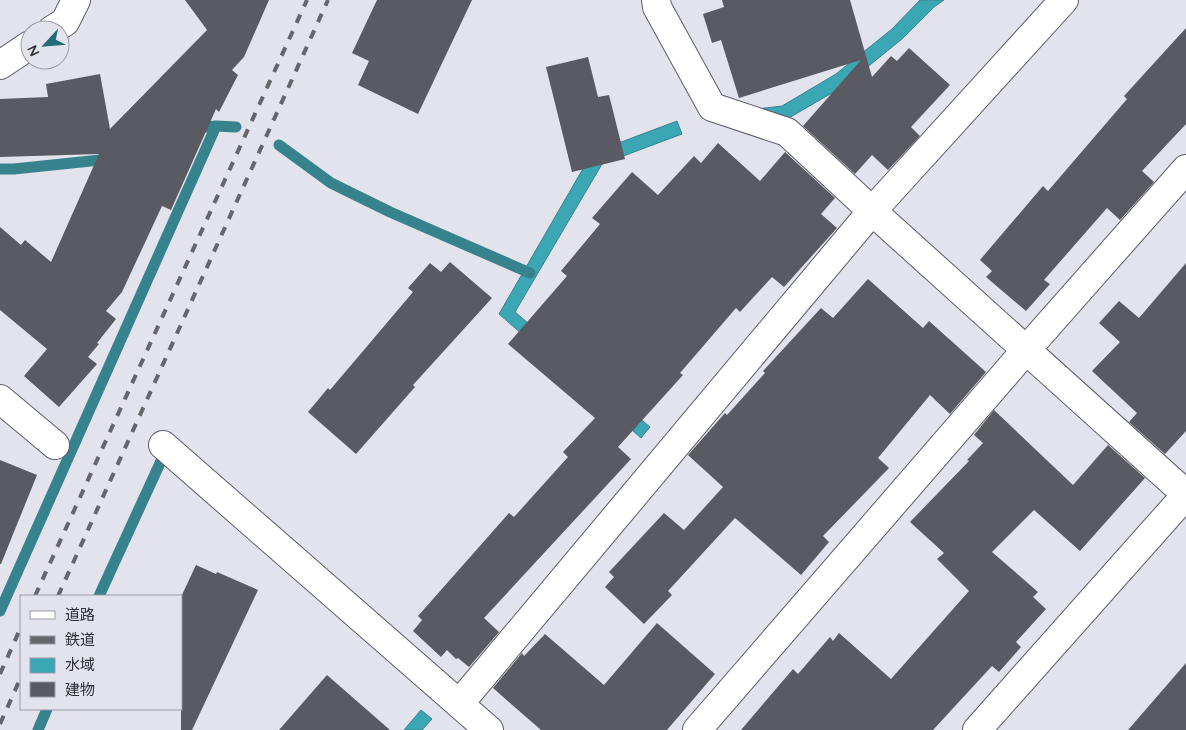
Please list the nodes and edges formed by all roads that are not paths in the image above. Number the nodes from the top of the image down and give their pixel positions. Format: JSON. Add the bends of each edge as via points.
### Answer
{"nodes":[{"id":1,"x":76,"y":0,"type":"edge"},
{"id":2,"x":656,"y":0,"type":"edge"},
{"id":3,"x":1064,"y":0,"type":"edge"},
{"id":4,"x":66,"y":20,"type":"edge"},
{"id":5,"x":20,"y":52,"type":"edge"},
{"id":6,"x":0,"y":65,"type":"edge"},
{"id":7,"x":1186,"y":169,"type":"edge"},
{"id":8,"x":872,"y":212,"type":"junction"},
{"id":9,"x":1026,"y":350,"type":"junction"},
{"id":10,"x":0,"y":399,"type":"edge"},
{"id":11,"x":54,"y":444,"type":"dead end"},
{"id":12,"x":163,"y":445,"type":"dead end"},
{"id":13,"x":1186,"y":494,"type":"edge"},
{"id":14,"x":459,"y":704,"type":"junction"},
{"id":15,"x":489,"y":730,"type":"edge"},
{"id":16,"x":697,"y":730,"type":"edge"},
{"id":17,"x":977,"y":730,"type":"edge"}],
"edges":[{"from":1,"to":4,"type":"street"},
{"from":2,"to":8,"type":"street","via":[[712,107],[786,132]]},
{"from":3,"to":8,"type":"street"},
{"from":5,"to":6,"type":"street"},
{"from":7,"to":9,"type":"street"},
{"from":8,"to":9,"type":"street"},
{"from":8,"to":14,"type":"street"},
{"from":9,"to":13,"type":"street"},
{"from":9,"to":16,"type":"street"},
{"from":10,"to":11,"type":"street"},
{"from":12,"to":14,"type":"street"},
{"from":13,"to":17,"type":"street"},
{"from":14,"to":15,"type":"street"}]}
